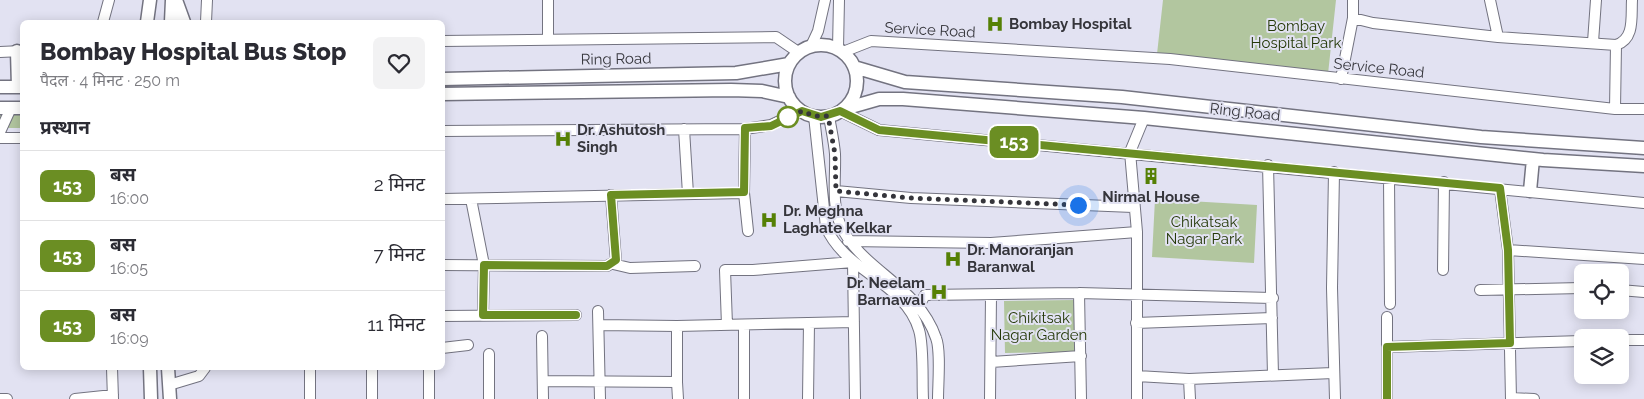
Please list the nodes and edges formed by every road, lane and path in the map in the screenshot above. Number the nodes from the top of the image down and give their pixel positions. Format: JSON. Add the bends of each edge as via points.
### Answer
{"nodes":[{"id":1,"x":109,"y":0,"type":"edge"},
{"id":2,"x":150,"y":0,"type":"edge"},
{"id":3,"x":174,"y":0,"type":"edge"},
{"id":4,"x":207,"y":0,"type":"edge"},
{"id":5,"x":548,"y":0,"type":"edge"},
{"id":6,"x":825,"y":0,"type":"edge"},
{"id":7,"x":839,"y":0,"type":"edge"},
{"id":8,"x":1353,"y":0,"type":"edge"},
{"id":9,"x":1490,"y":0,"type":"edge"},
{"id":10,"x":1596,"y":0,"type":"edge"},
{"id":11,"x":1632,"y":0,"type":"edge"},
{"id":12,"x":1353,"y":18,"type":"junction"},
{"id":13,"x":104,"y":20,"type":"edge"},
{"id":14,"x":147,"y":20,"type":"edge"},
{"id":15,"x":171,"y":20,"type":"edge"},
{"id":16,"x":183,"y":20,"type":"edge"},
{"id":17,"x":206,"y":20,"type":"edge"},
{"id":18,"x":1498,"y":37,"type":"junction"},
{"id":19,"x":548,"y":40,"type":"junction"},
{"id":20,"x":445,"y":41,"type":"edge"},
{"id":21,"x":1593,"y":42,"type":"junction"},
{"id":22,"x":1616,"y":45,"type":"junction"},
{"id":23,"x":811,"y":46,"type":"junction"},
{"id":24,"x":840,"y":50,"type":"junction"},
{"id":25,"x":20,"y":51,"type":"edge"},
{"id":26,"x":0,"y":52,"type":"edge"},
{"id":27,"x":798,"y":52,"type":"junction"},
{"id":28,"x":789,"y":64,"type":"junction"},
{"id":29,"x":854,"y":67,"type":"junction"},
{"id":30,"x":445,"y":79,"type":"edge"},
{"id":31,"x":1341,"y":80,"type":"junction"},
{"id":32,"x":0,"y":87,"type":"edge"},
{"id":33,"x":20,"y":87,"type":"edge"},
{"id":34,"x":445,"y":94,"type":"edge"},
{"id":35,"x":789,"y":97,"type":"junction"},
{"id":36,"x":11,"y":108,"type":"edge"},
{"id":37,"x":1615,"y":109,"type":"junction"},
{"id":38,"x":1644,"y":109,"type":"edge"},
{"id":39,"x":838,"y":112,"type":"junction"},
{"id":40,"x":808,"y":114,"type":"junction"},
{"id":41,"x":1144,"y":118,"type":"junction"},
{"id":42,"x":684,"y":128,"type":"junction"},
{"id":43,"x":745,"y":128,"type":"junction"},
{"id":44,"x":0,"y":132,"type":"edge"},
{"id":45,"x":445,"y":132,"type":"edge"},
{"id":46,"x":0,"y":138,"type":"edge"},
{"id":47,"x":20,"y":138,"type":"edge"},
{"id":48,"x":1644,"y":148,"type":"edge"},
{"id":49,"x":1130,"y":152,"type":"junction"},
{"id":50,"x":1532,"y":159,"type":"junction"},
{"id":51,"x":1268,"y":165,"type":"junction"},
{"id":52,"x":1644,"y":166,"type":"edge"},
{"id":53,"x":1334,"y":172,"type":"junction"},
{"id":54,"x":1390,"y":178,"type":"junction"},
{"id":55,"x":1444,"y":182,"type":"junction"},
{"id":56,"x":1500,"y":188,"type":"junction"},
{"id":57,"x":836,"y":191,"type":"junction"},
{"id":58,"x":744,"y":192,"type":"junction"},
{"id":59,"x":1530,"y":192,"type":"junction"},
{"id":60,"x":688,"y":194,"type":"junction"},
{"id":61,"x":611,"y":195,"type":"junction"},
{"id":62,"x":445,"y":199,"type":"edge"},
{"id":63,"x":471,"y":199,"type":"junction"},
{"id":64,"x":1644,"y":203,"type":"edge"},
{"id":65,"x":1134,"y":207,"type":"junction"},
{"id":66,"x":748,"y":231,"type":"dead end"},
{"id":67,"x":1137,"y":232,"type":"junction"},
{"id":68,"x":848,"y":241,"type":"junction"},
{"id":69,"x":1508,"y":250,"type":"junction"},
{"id":70,"x":1644,"y":259,"type":"edge"},
{"id":71,"x":853,"y":262,"type":"junction"},
{"id":72,"x":613,"y":264,"type":"junction"},
{"id":73,"x":445,"y":265,"type":"edge"},
{"id":74,"x":484,"y":265,"type":"junction"},
{"id":75,"x":695,"y":266,"type":"dead end"},
{"id":76,"x":1443,"y":270,"type":"dead end"},
{"id":77,"x":1509,"y":288,"type":"junction"},
{"id":78,"x":1574,"y":288,"type":"edge"},
{"id":79,"x":1480,"y":290,"type":"dead end"},
{"id":80,"x":1629,"y":291,"type":"edge"},
{"id":81,"x":1644,"y":292,"type":"edge"},
{"id":82,"x":1079,"y":293,"type":"junction"},
{"id":83,"x":991,"y":295,"type":"junction"},
{"id":84,"x":1136,"y":296,"type":"junction"},
{"id":85,"x":1273,"y":298,"type":"junction"},
{"id":86,"x":1390,"y":304,"type":"dead end"},
{"id":87,"x":919,"y":306,"type":"junction"},
{"id":88,"x":598,"y":311,"type":"dead end"},
{"id":89,"x":483,"y":315,"type":"junction"},
{"id":90,"x":576,"y":315,"type":"dead end"},
{"id":91,"x":445,"y":316,"type":"edge"},
{"id":92,"x":1387,"y":317,"type":"dead end"},
{"id":93,"x":1272,"y":318,"type":"junction"},
{"id":94,"x":854,"y":322,"type":"junction"},
{"id":95,"x":1136,"y":322,"type":"junction"},
{"id":96,"x":809,"y":323,"type":"junction"},
{"id":97,"x":744,"y":324,"type":"junction"},
{"id":98,"x":599,"y":325,"type":"junction"},
{"id":99,"x":727,"y":325,"type":"junction"},
{"id":100,"x":677,"y":326,"type":"junction"},
{"id":101,"x":542,"y":336,"type":"dead end"},
{"id":102,"x":1629,"y":340,"type":"edge"},
{"id":103,"x":1644,"y":340,"type":"edge"},
{"id":104,"x":1574,"y":341,"type":"edge"},
{"id":105,"x":1510,"y":343,"type":"junction"},
{"id":106,"x":468,"y":345,"type":"dead end"},
{"id":107,"x":1387,"y":347,"type":"junction"},
{"id":108,"x":445,"y":348,"type":"edge"},
{"id":109,"x":489,"y":354,"type":"dead end"},
{"id":110,"x":1081,"y":356,"type":"junction"},
{"id":111,"x":991,"y":362,"type":"junction"},
{"id":112,"x":112,"y":370,"type":"edge"},
{"id":113,"x":150,"y":370,"type":"edge"},
{"id":114,"x":168,"y":370,"type":"edge"},
{"id":115,"x":205,"y":370,"type":"edge"},
{"id":116,"x":310,"y":370,"type":"edge"},
{"id":117,"x":372,"y":370,"type":"edge"},
{"id":118,"x":429,"y":370,"type":"edge"},
{"id":119,"x":1333,"y":373,"type":"junction"},
{"id":120,"x":1273,"y":374,"type":"junction"},
{"id":121,"x":1137,"y":376,"type":"junction"},
{"id":122,"x":1190,"y":379,"type":"junction"},
{"id":123,"x":543,"y":382,"type":"junction"},
{"id":124,"x":600,"y":382,"type":"junction"},
{"id":125,"x":677,"y":382,"type":"junction"},
{"id":126,"x":169,"y":385,"type":"junction"},
{"id":127,"x":113,"y":397,"type":"edge"},
{"id":128,"x":1511,"y":398,"type":"edge"},
{"id":129,"x":0,"y":399,"type":"edge"},
{"id":130,"x":7,"y":399,"type":"edge"},
{"id":131,"x":75,"y":399,"type":"edge"},
{"id":132,"x":151,"y":399,"type":"edge"},
{"id":133,"x":170,"y":399,"type":"edge"},
{"id":134,"x":310,"y":399,"type":"edge"},
{"id":135,"x":372,"y":399,"type":"edge"},
{"id":136,"x":429,"y":399,"type":"edge"},
{"id":137,"x":489,"y":399,"type":"edge"},
{"id":138,"x":543,"y":399,"type":"edge"},
{"id":139,"x":600,"y":399,"type":"edge"},
{"id":140,"x":678,"y":399,"type":"edge"},
{"id":141,"x":744,"y":399,"type":"edge"},
{"id":142,"x":808,"y":399,"type":"edge"},
{"id":143,"x":855,"y":399,"type":"edge"},
{"id":144,"x":922,"y":399,"type":"edge"},
{"id":145,"x":938,"y":399,"type":"edge"},
{"id":146,"x":990,"y":399,"type":"edge"},
{"id":147,"x":1081,"y":399,"type":"edge"},
{"id":148,"x":1137,"y":399,"type":"edge"},
{"id":149,"x":1190,"y":399,"type":"edge"},
{"id":150,"x":1335,"y":399,"type":"edge"},
{"id":151,"x":1387,"y":399,"type":"edge"},
{"id":152,"x":1534,"y":399,"type":"edge"}],
"edges":[{"from":1,"to":13,"type":"street"},
{"from":2,"to":14,"type":"main road"},
{"from":3,"to":15,"type":"main road"},
{"from":3,"to":16,"type":"main road"},
{"from":4,"to":17,"type":"street"},
{"from":5,"to":19,"type":"street"},
{"from":6,"to":23,"type":"street"},
{"from":7,"to":24,"type":"street"},
{"from":8,"to":12,"type":"street"},
{"from":9,"to":18,"type":"street"},
{"from":10,"to":21,"type":"street"},
{"from":11,"to":22,"type":"street","via":[[1629,37]]},
{"from":12,"to":18,"type":"street"},
{"from":12,"to":31,"type":"street"},
{"from":18,"to":21,"type":"street"},
{"from":19,"to":20,"type":"street"},
{"from":19,"to":27,"type":"street","via":[[776,37]]},
{"from":21,"to":22,"type":"street"},
{"from":22,"to":37,"type":"street"},
{"from":23,"to":24,"type":"main road","via":[[820,44]]},
{"from":23,"to":27,"type":"main road"},
{"from":24,"to":29,"type":"main road"},
{"from":24,"to":31,"type":"street","name":"Service Road","via":[[871,41],[1170,59]]},
{"from":25,"to":26,"type":"street"},
{"from":25,"to":33,"type":"main road"},
{"from":27,"to":28,"type":"main road"},
{"from":28,"to":30,"type":"main road","name":"Ring Road","via":[[736,73]]},
{"from":28,"to":35,"type":"main road","via":[[785,86]]},
{"from":29,"to":39,"type":"main road","via":[[856,90]]},
{"from":29,"to":48,"type":"main road","name":"Ring Road","via":[[905,82],[1122,97],[1481,137]]},
{"from":31,"to":37,"type":"street","name":"Service Road"},
{"from":32,"to":33,"type":"main road"},
{"from":34,"to":35,"type":"main road","via":[[731,90],[762,91]]},
{"from":35,"to":40,"type":"main road"},
{"from":36,"to":44,"type":"street"},
{"from":37,"to":38,"type":"street","name":"Service Road"},
{"from":39,"to":40,"type":"main road"},
{"from":39,"to":41,"type":"main road","name":"Ring Road","via":[[879,100],[903,99]]},
{"from":39,"to":49,"type":"street","via":[[879,130]]},
{"from":39,"to":57,"type":"street"},
{"from":40,"to":43,"type":"street","via":[[771,126]]},
{"from":40,"to":71,"type":"street","via":[[826,227],[831,240]]},
{"from":41,"to":49,"type":"street"},
{"from":41,"to":50,"type":"main road","name":"Ring Road"},
{"from":42,"to":43,"type":"street"},
{"from":42,"to":45,"type":"street"},
{"from":42,"to":60,"type":"street"},
{"from":43,"to":58,"type":"street"},
{"from":46,"to":47,"type":"street"},
{"from":49,"to":51,"type":"street"},
{"from":49,"to":65,"type":"street"},
{"from":50,"to":52,"type":"main road","name":"Ring Road"},
{"from":50,"to":59,"type":"main road"},
{"from":51,"to":53,"type":"street"},
{"from":51,"to":85,"type":"street"},
{"from":53,"to":54,"type":"street"},
{"from":53,"to":119,"type":"street"},
{"from":54,"to":55,"type":"street"},
{"from":54,"to":86,"type":"street"},
{"from":55,"to":56,"type":"street"},
{"from":55,"to":76,"type":"street"},
{"from":56,"to":59,"type":"street"},
{"from":56,"to":69,"type":"street"},
{"from":57,"to":65,"type":"street","via":[[911,198]]},
{"from":57,"to":68,"type":"street","via":[[840,224]]},
{"from":58,"to":60,"type":"street"},
{"from":58,"to":66,"type":"street"},
{"from":59,"to":64,"type":"street"},
{"from":60,"to":61,"type":"street"},
{"from":61,"to":63,"type":"street"},
{"from":61,"to":72,"type":"street","via":[[616,260]]},
{"from":62,"to":63,"type":"street"},
{"from":63,"to":74,"type":"street"},
{"from":65,"to":67,"type":"street"},
{"from":67,"to":68,"type":"street","via":[[991,244]]},
{"from":67,"to":84,"type":"street"},
{"from":68,"to":87,"type":"street"},
{"from":69,"to":70,"type":"street"},
{"from":69,"to":77,"type":"street"},
{"from":71,"to":94,"type":"street"},
{"from":71,"to":99,"type":"street","via":[[725,270]]},
{"from":71,"to":144,"type":"street","via":[[893,291],[911,310],[920,332]]},
{"from":72,"to":74,"type":"street"},
{"from":72,"to":75,"type":"street","via":[[630,268]]},
{"from":73,"to":74,"type":"street"},
{"from":74,"to":89,"type":"street"},
{"from":77,"to":78,"type":"street"},
{"from":77,"to":79,"type":"street"},
{"from":77,"to":105,"type":"street"},
{"from":80,"to":81,"type":"street"},
{"from":82,"to":83,"type":"street"},
{"from":82,"to":84,"type":"street"},
{"from":82,"to":110,"type":"street"},
{"from":83,"to":87,"type":"street","via":[[925,295]]},
{"from":83,"to":111,"type":"street"},
{"from":84,"to":85,"type":"street"},
{"from":84,"to":95,"type":"street"},
{"from":85,"to":93,"type":"street"},
{"from":87,"to":145,"type":"street","via":[[937,339]]},
{"from":88,"to":98,"type":"street"},
{"from":89,"to":90,"type":"street"},
{"from":89,"to":91,"type":"street"},
{"from":92,"to":107,"type":"street"},
{"from":93,"to":95,"type":"street"},
{"from":93,"to":120,"type":"street"},
{"from":94,"to":96,"type":"street"},
{"from":94,"to":143,"type":"street"},
{"from":95,"to":121,"type":"street"},
{"from":96,"to":97,"type":"street"},
{"from":96,"to":142,"type":"street"},
{"from":97,"to":99,"type":"street"},
{"from":97,"to":141,"type":"street"},
{"from":98,"to":100,"type":"street"},
{"from":98,"to":124,"type":"street"},
{"from":99,"to":100,"type":"street"},
{"from":100,"to":125,"type":"street"},
{"from":101,"to":123,"type":"street"},
{"from":102,"to":103,"type":"street"},
{"from":104,"to":105,"type":"street"},
{"from":105,"to":107,"type":"street"},
{"from":105,"to":128,"type":"street"},
{"from":106,"to":108,"type":"street"},
{"from":107,"to":151,"type":"street"},
{"from":109,"to":137,"type":"street"},
{"from":110,"to":111,"type":"street"},
{"from":110,"to":147,"type":"street"},
{"from":111,"to":146,"type":"street"},
{"from":112,"to":127,"type":"street"},
{"from":113,"to":132,"type":"main road"},
{"from":114,"to":126,"type":"main road"},
{"from":115,"to":126,"type":"street","via":[[199,376]]},
{"from":116,"to":134,"type":"street"},
{"from":117,"to":135,"type":"street"},
{"from":118,"to":136,"type":"street"},
{"from":119,"to":120,"type":"street"},
{"from":119,"to":150,"type":"street"},
{"from":120,"to":122,"type":"street"},
{"from":121,"to":122,"type":"street"},
{"from":121,"to":148,"type":"street"},
{"from":122,"to":149,"type":"street"},
{"from":123,"to":124,"type":"street"},
{"from":123,"to":138,"type":"street"},
{"from":124,"to":125,"type":"street"},
{"from":124,"to":139,"type":"street"},
{"from":125,"to":140,"type":"street"},
{"from":126,"to":133,"type":"main road"},
{"from":127,"to":131,"type":"street"},
{"from":128,"to":152,"type":"street"},
{"from":129,"to":130,"type":"street"}]}
